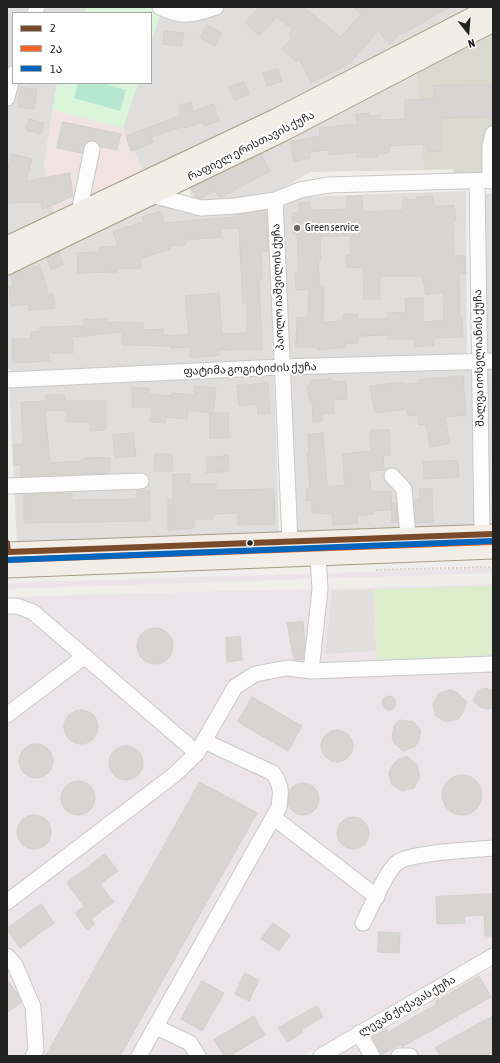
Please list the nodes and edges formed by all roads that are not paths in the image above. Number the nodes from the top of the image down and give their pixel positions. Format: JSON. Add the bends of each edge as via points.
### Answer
{"nodes":[{"id":1,"x":160,"y":7,"type":"edge"},
{"id":2,"x":216,"y":7,"type":"edge"},
{"id":3,"x":492,"y":7,"type":"edge"},
{"id":4,"x":493,"y":22,"type":"edge"},
{"id":5,"x":12,"y":78,"type":"edge"},
{"id":6,"x":7,"y":98,"type":"edge"},
{"id":7,"x":493,"y":134,"type":"edge"},
{"id":8,"x":92,"y":149,"type":"dead end"},
{"id":9,"x":487,"y":181,"type":"edge"},
{"id":10,"x":152,"y":195,"type":"junction"},
{"id":11,"x":275,"y":200,"type":"junction"},
{"id":12,"x":79,"y":212,"type":"junction"},
{"id":13,"x":7,"y":246,"type":"edge"},
{"id":14,"x":7,"y":265,"type":"edge"},
{"id":15,"x":486,"y":361,"type":"edge"},
{"id":16,"x":281,"y":367,"type":"junction"},
{"id":17,"x":7,"y":380,"type":"edge"},
{"id":18,"x":392,"y":476,"type":"dead end"},
{"id":19,"x":141,"y":481,"type":"dead end"},
{"id":20,"x":7,"y":486,"type":"edge"},
{"id":21,"x":408,"y":537,"type":"junction"},
{"id":22,"x":489,"y":539,"type":"edge"},
{"id":23,"x":290,"y":541,"type":"junction"},
{"id":24,"x":7,"y":554,"type":"edge"},
{"id":25,"x":318,"y":556,"type":"junction"},
{"id":26,"x":7,"y":606,"type":"edge"},
{"id":27,"x":85,"y":656,"type":"junction"},
{"id":28,"x":493,"y":664,"type":"edge"},
{"id":29,"x":311,"y":671,"type":"junction"},
{"id":30,"x":7,"y":715,"type":"edge"},
{"id":31,"x":201,"y":747,"type":"junction"},
{"id":32,"x":273,"y":817,"type":"junction"},
{"id":33,"x":493,"y":848,"type":"edge"},
{"id":34,"x":377,"y":897,"type":"junction"},
{"id":35,"x":7,"y":902,"type":"edge"},
{"id":36,"x":363,"y":923,"type":"dead end"},
{"id":37,"x":7,"y":956,"type":"edge"},
{"id":38,"x":493,"y":956,"type":"edge"},
{"id":39,"x":156,"y":1027,"type":"junction"},
{"id":40,"x":359,"y":1033,"type":"junction"},
{"id":41,"x":33,"y":1056,"type":"edge"},
{"id":42,"x":139,"y":1056,"type":"edge"},
{"id":43,"x":198,"y":1056,"type":"edge"},
{"id":44,"x":321,"y":1056,"type":"edge"},
{"id":45,"x":372,"y":1056,"type":"edge"},
{"id":46,"x":399,"y":1056,"type":"edge"},
{"id":47,"x":410,"y":1056,"type":"edge"}],
"edges":[{"from":1,"to":2,"type":"street","via":[[183,15]]},
{"from":3,"to":12,"type":"main road","name":"რაფიელ ერისთავის ქუჩა","via":[[275,119]]},
{"from":4,"to":10,"type":"main road","name":"რაფიელ ერისთავის ქუჩა","via":[[282,132]]},
{"from":5,"to":6,"type":"street"},
{"from":7,"to":9,"type":"street","name":"შალვა იოსელიანის ქუჩა"},
{"from":8,"to":12,"type":"street"},
{"from":9,"to":11,"type":"street","via":[[329,185],[300,190]]},
{"from":9,"to":15,"type":"street","name":"შალვა იოსელიანის ქუჩა"},
{"from":10,"to":11,"type":"street","via":[[201,208]]},
{"from":10,"to":14,"type":"main road","name":"რაფიელ ერისთავის ქუჩა"},
{"from":11,"to":16,"type":"street","name":"პაოლო იაშვილის ქუჩა"},
{"from":12,"to":13,"type":"main road","name":"რაფიელ ერისთავის ქუჩა"},
{"from":15,"to":16,"type":"street","name":"ფატიმა გოგიტიძის ქუჩა"},
{"from":15,"to":22,"type":"street","name":"შალვა იოსელიანის ქუჩა"},
{"from":16,"to":17,"type":"street","name":"ფატიმა გოგიტიძის ქუჩა"},
{"from":16,"to":23,"type":"street","name":"პაოლო იაშვილის ქუჩა"},
{"from":18,"to":21,"type":"street","via":[[404,489]]},
{"from":19,"to":20,"type":"street"},
{"from":21,"to":22,"type":"main road"},
{"from":21,"to":23,"type":"main road"},
{"from":22,"to":25,"type":"main road"},
{"from":23,"to":24,"type":"main road"},
{"from":24,"to":25,"type":"main road"},
{"from":25,"to":29,"type":"street","via":[[320,589]]},
{"from":26,"to":27,"type":"street","via":[[17,606],[33,612]]},
{"from":27,"to":30,"type":"street"},
{"from":27,"to":31,"type":"street"},
{"from":28,"to":29,"type":"street"},
{"from":29,"to":31,"type":"street","via":[[287,668],[255,674],[235,687]]},
{"from":31,"to":32,"type":"street","via":[[273,773],[280,783],[281,793],[279,807]]},
{"from":31,"to":35,"type":"street","via":[[174,774]]},
{"from":32,"to":34,"type":"street"},
{"from":32,"to":39,"type":"street"},
{"from":33,"to":34,"type":"street","via":[[414,856],[398,862],[389,873]]},
{"from":34,"to":36,"type":"street"},
{"from":37,"to":41,"type":"street","via":[[15,965],[33,1007],[36,1050]]},
{"from":38,"to":40,"type":"street","name":"ლევან ქიქავას ქუჩა"},
{"from":39,"to":42,"type":"street"},
{"from":39,"to":43,"type":"street","via":[[190,1043]]},
{"from":40,"to":44,"type":"street","name":"ლევან ქიქავას ქუჩა"},
{"from":40,"to":45,"type":"street"},
{"from":46,"to":47,"type":"street"}]}
